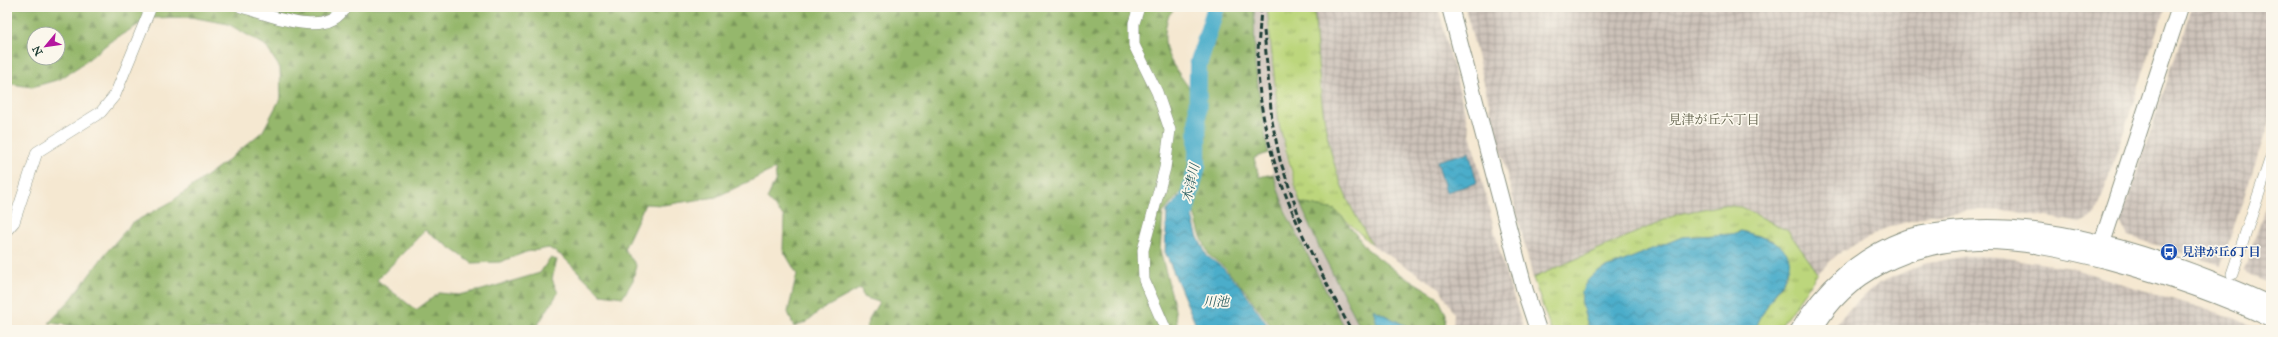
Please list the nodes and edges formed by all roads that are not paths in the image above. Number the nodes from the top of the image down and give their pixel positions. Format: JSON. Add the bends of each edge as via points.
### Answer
{"nodes":[{"id":1,"x":151,"y":7,"type":"edge"},
{"id":2,"x":241,"y":7,"type":"edge"},
{"id":3,"x":345,"y":7,"type":"edge"},
{"id":4,"x":1139,"y":7,"type":"edge"},
{"id":5,"x":1450,"y":7,"type":"edge"},
{"id":6,"x":2180,"y":7,"type":"edge"},
{"id":7,"x":2271,"y":157,"type":"edge"},
{"id":8,"x":12,"y":209,"type":"edge"},
{"id":9,"x":7,"y":230,"type":"edge"},
{"id":10,"x":2102,"y":243,"type":"junction"},
{"id":11,"x":2097,"y":258,"type":"junction"},
{"id":12,"x":2232,"y":274,"type":"dead end"},
{"id":13,"x":2271,"y":305,"type":"edge"},
{"id":14,"x":2271,"y":319,"type":"edge"},
{"id":15,"x":1166,"y":330,"type":"edge"},
{"id":16,"x":1538,"y":330,"type":"edge"},
{"id":17,"x":1799,"y":330,"type":"edge"},
{"id":18,"x":1814,"y":330,"type":"edge"}],
"edges":[{"from":1,"to":8,"type":"street","via":[[115,95],[101,112],[37,152]]},
{"from":2,"to":3,"type":"street","via":[[307,25],[333,19]]},
{"from":4,"to":15,"type":"street","via":[[1134,23],[1134,45],[1157,92],[1170,130],[1165,168],[1143,250],[1144,280]]},
{"from":5,"to":16,"type":"street","via":[[1524,291]]},
{"from":6,"to":10,"type":"street"},
{"from":7,"to":12,"type":"street"},
{"from":8,"to":9,"type":"street","via":[[14,222]]},
{"from":10,"to":11,"type":"street"},
{"from":10,"to":13,"type":"street","via":[[2225,284]]},
{"from":10,"to":17,"type":"street","via":[[2017,229],[1979,227],[1908,238],[1880,251],[1833,284],[1810,311]]},
{"from":11,"to":14,"type":"street","via":[[2161,275],[2221,296]]},
{"from":11,"to":18,"type":"street","via":[[2065,250],[1977,241],[1915,251],[1886,263],[1860,278],[1821,317]]}]}
